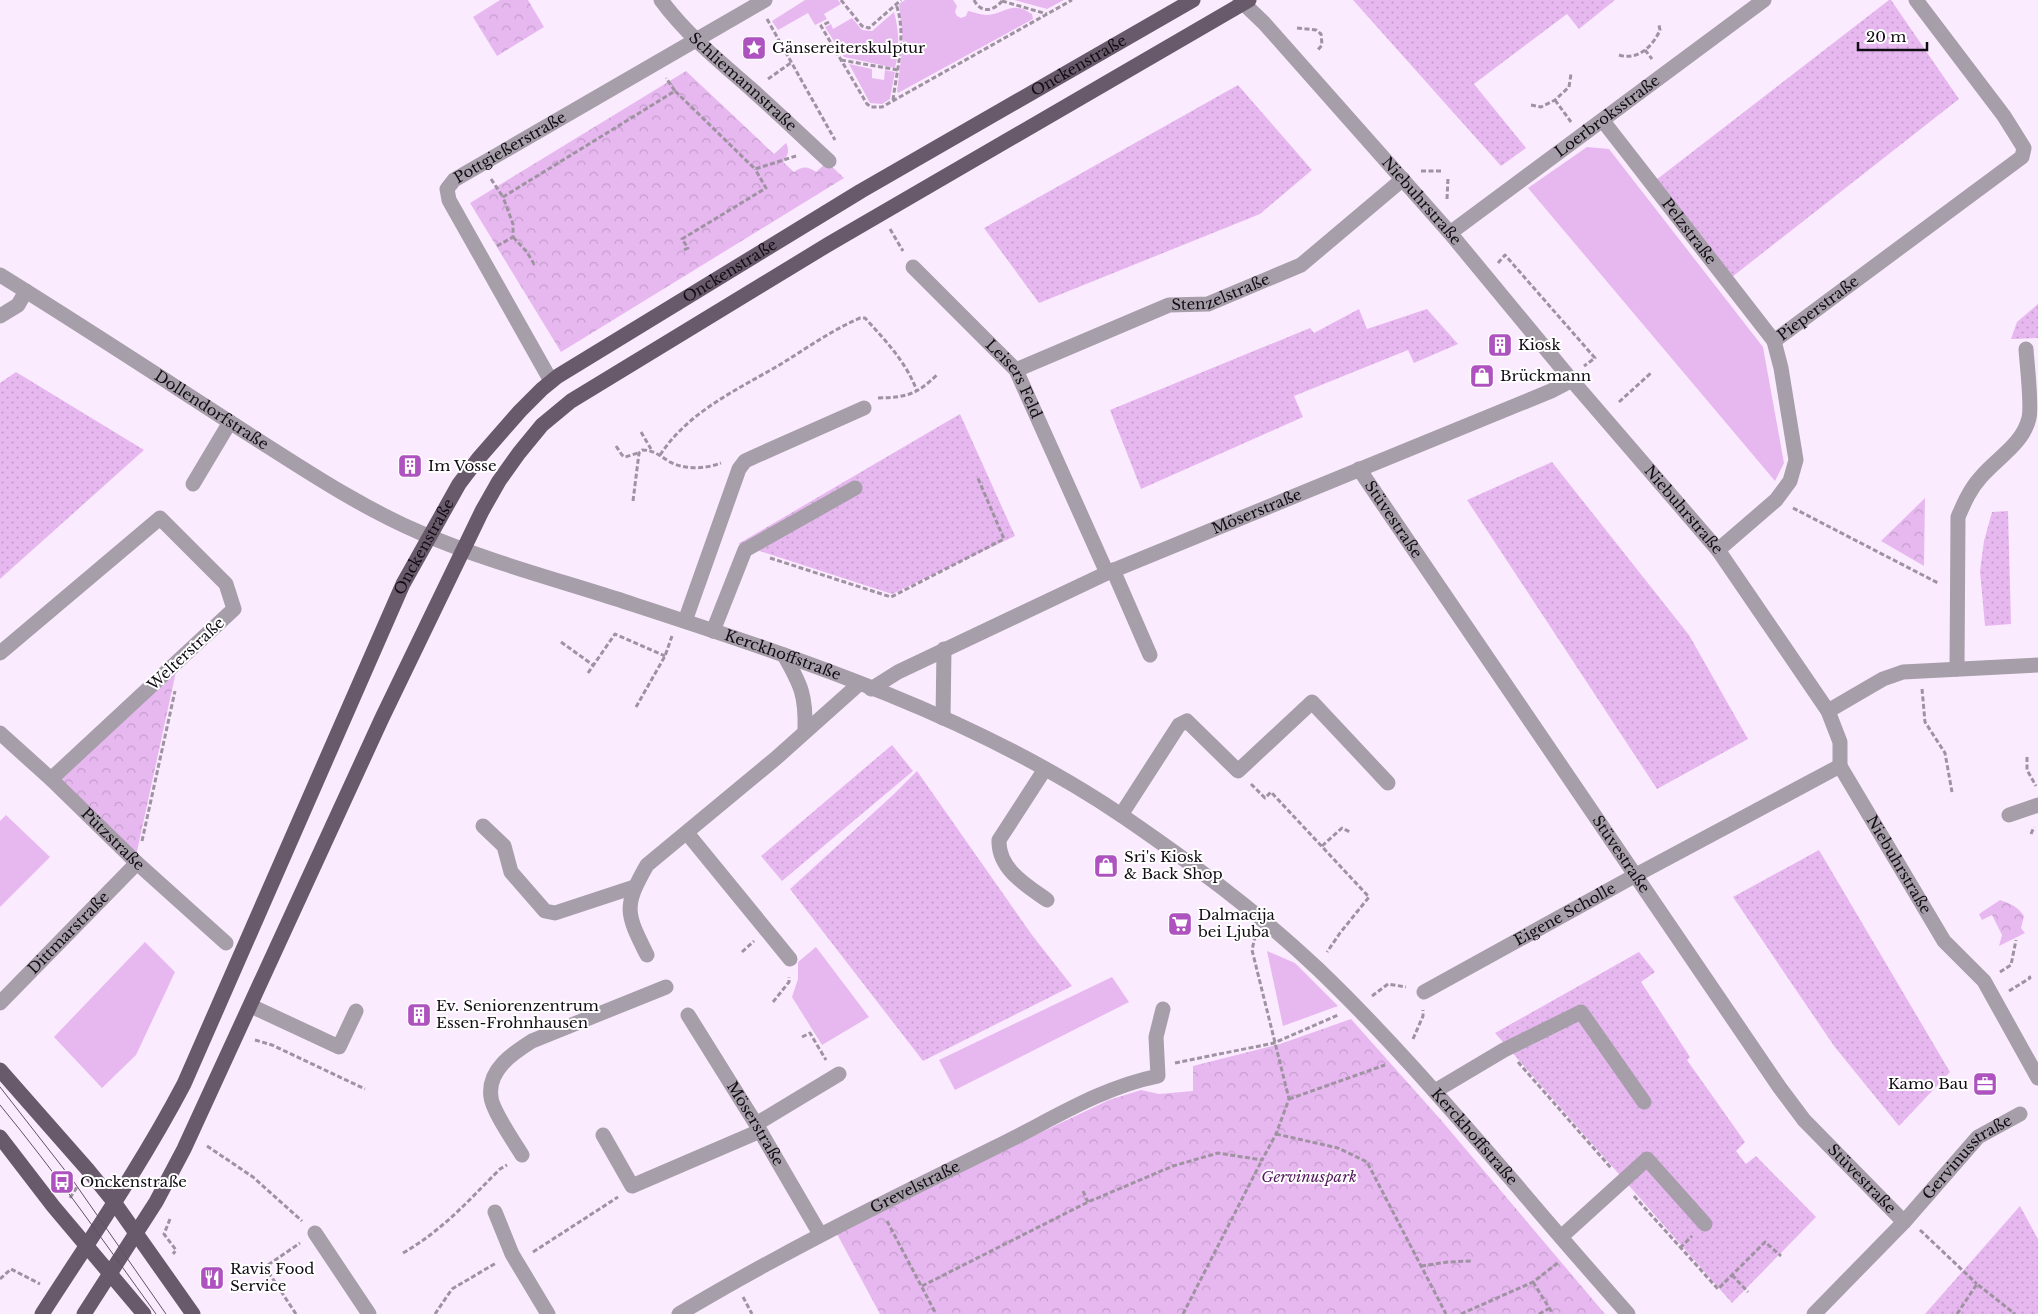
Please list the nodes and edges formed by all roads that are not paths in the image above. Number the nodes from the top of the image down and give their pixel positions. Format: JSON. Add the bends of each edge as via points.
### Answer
{"nodes":[{"id":1,"x":661,"y":0,"type":"edge"},
{"id":2,"x":1193,"y":0,"type":"edge"},
{"id":3,"x":1764,"y":0,"type":"edge"},
{"id":4,"x":1916,"y":0,"type":"edge"},
{"id":5,"x":1244,"y":1,"type":"edge"},
{"id":6,"x":762,"y":2,"type":"edge"},
{"id":7,"x":694,"y":40,"type":"junction"},
{"id":8,"x":1603,"y":121,"type":"junction"},
{"id":9,"x":823,"y":156,"type":"road end"},
{"id":10,"x":1403,"y":179,"type":"junction"},
{"id":11,"x":1450,"y":233,"type":"junction"},
{"id":12,"x":913,"y":267,"type":"road end"},
{"id":13,"x":0,"y":275,"type":"edge"},
{"id":14,"x":26,"y":291,"type":"junction"},
{"id":15,"x":0,"y":316,"type":"edge"},
{"id":16,"x":1774,"y":342,"type":"junction"},
{"id":17,"x":2026,"y":349,"type":"dead end"},
{"id":18,"x":1016,"y":370,"type":"junction"},
{"id":19,"x":1570,"y":378,"type":"junction"},
{"id":20,"x":551,"y":381,"type":"junction"},
{"id":21,"x":864,"y":408,"type":"road end"},
{"id":22,"x":230,"y":422,"type":"junction"},
{"id":23,"x":2032,"y":431,"type":"edge"},
{"id":24,"x":1359,"y":469,"type":"junction"},
{"id":25,"x":193,"y":484,"type":"dead end"},
{"id":26,"x":855,"y":488,"type":"dead end"},
{"id":27,"x":428,"y":536,"type":"junction"},
{"id":28,"x":462,"y":550,"type":"junction"},
{"id":29,"x":1718,"y":550,"type":"junction"},
{"id":30,"x":1110,"y":571,"type":"junction"},
{"id":31,"x":682,"y":620,"type":"junction"},
{"id":32,"x":713,"y":631,"type":"junction"},
{"id":33,"x":944,"y":649,"type":"junction"},
{"id":34,"x":0,"y":652,"type":"edge"},
{"id":35,"x":784,"y":655,"type":"junction"},
{"id":36,"x":1150,"y":656,"type":"dead end"},
{"id":37,"x":2038,"y":665,"type":"edge"},
{"id":38,"x":1957,"y":669,"type":"junction"},
{"id":39,"x":865,"y":686,"type":"junction"},
{"id":40,"x":1828,"y":711,"type":"junction"},
{"id":41,"x":942,"y":718,"type":"junction"},
{"id":42,"x":805,"y":730,"type":"junction"},
{"id":43,"x":0,"y":734,"type":"edge"},
{"id":44,"x":1840,"y":766,"type":"junction"},
{"id":45,"x":1045,"y":769,"type":"junction"},
{"id":46,"x":51,"y":779,"type":"junction"},
{"id":47,"x":1388,"y":783,"type":"dead end"},
{"id":48,"x":2038,"y":805,"type":"edge"},
{"id":49,"x":1121,"y":815,"type":"junction"},
{"id":50,"x":2009,"y":815,"type":"dead end"},
{"id":51,"x":483,"y":826,"type":"dead end"},
{"id":52,"x":687,"y":832,"type":"junction"},
{"id":53,"x":137,"y":863,"type":"junction"},
{"id":54,"x":1636,"y":875,"type":"junction"},
{"id":55,"x":634,"y":887,"type":"junction"},
{"id":56,"x":1047,"y":900,"type":"dead end"},
{"id":57,"x":226,"y":943,"type":"dead end"},
{"id":58,"x":647,"y":955,"type":"dead end"},
{"id":59,"x":790,"y":959,"type":"road end"},
{"id":60,"x":666,"y":987,"type":"dead end"},
{"id":61,"x":1424,"y":992,"type":"road end"},
{"id":62,"x":0,"y":1003,"type":"edge"},
{"id":63,"x":251,"y":1006,"type":"junction"},
{"id":64,"x":1163,"y":1009,"type":"dead end"},
{"id":65,"x":356,"y":1011,"type":"dead end"},
{"id":66,"x":688,"y":1015,"type":"dead end"},
{"id":67,"x":0,"y":1070,"type":"edge"},
{"id":68,"x":837,"y":1075,"type":"road end"},
{"id":69,"x":2038,"y":1078,"type":"edge"},
{"id":70,"x":1435,"y":1091,"type":"junction"},
{"id":71,"x":1644,"y":1102,"type":"dead end"},
{"id":72,"x":2020,"y":1114,"type":"dead end"},
{"id":73,"x":758,"y":1128,"type":"junction"},
{"id":74,"x":603,"y":1135,"type":"dead end"},
{"id":75,"x":0,"y":1138,"type":"edge"},
{"id":76,"x":522,"y":1155,"type":"road end"},
{"id":77,"x":114,"y":1202,"type":"junction"},
{"id":78,"x":495,"y":1212,"type":"dead end"},
{"id":79,"x":1906,"y":1220,"type":"junction"},
{"id":80,"x":1706,"y":1224,"type":"dead end"},
{"id":81,"x":136,"y":1234,"type":"junction"},
{"id":82,"x":315,"y":1234,"type":"road end"},
{"id":83,"x":820,"y":1234,"type":"junction"},
{"id":84,"x":1561,"y":1237,"type":"junction"},
{"id":85,"x":87,"y":1246,"type":"junction"},
{"id":86,"x":110,"y":1272,"type":"junction"},
{"id":87,"x":42,"y":1314,"type":"edge"},
{"id":88,"x":84,"y":1314,"type":"edge"},
{"id":89,"x":144,"y":1314,"type":"edge"},
{"id":90,"x":193,"y":1314,"type":"edge"},
{"id":91,"x":369,"y":1314,"type":"edge"},
{"id":92,"x":548,"y":1314,"type":"edge"},
{"id":93,"x":679,"y":1314,"type":"edge"},
{"id":94,"x":1628,"y":1314,"type":"edge"},
{"id":95,"x":1814,"y":1314,"type":"edge"}],
"edges":[{"from":1,"to":7,"type":"street","name":"Schliemannstraße"},
{"from":2,"to":20,"type":"main road","name":"Onckenstraße","via":[[813,220]]},
{"from":3,"to":8,"type":"street","name":"Loerbroksstraße"},
{"from":4,"to":16,"type":"street","name":"Pieperstraße","via":[[2004,116],[2024,148],[2022,156]]},
{"from":5,"to":10,"type":"street","name":"Niebuhrstraße"},
{"from":5,"to":28,"type":"main road","name":"Onckenstraße","via":[[880,213],[571,401],[542,425],[519,453],[499,481]]},
{"from":6,"to":7,"type":"street","name":"Pottgießerstraße"},
{"from":7,"to":9,"type":"street","name":"Schliemannstraße"},
{"from":7,"to":20,"type":"street","name":"Pottgießerstraße","via":[[454,180],[447,189],[449,200]]},
{"from":8,"to":11,"type":"street","name":"Loerbroksstraße"},
{"from":8,"to":16,"type":"street","name":"Pelzstraße"},
{"from":10,"to":11,"type":"street","name":"Niebuhrstraße"},
{"from":10,"to":18,"type":"street","name":"Stenzelstraße","via":[[1301,265],[1208,304],[1168,305]]},
{"from":11,"to":19,"type":"street","name":"Niebuhrstraße"},
{"from":12,"to":18,"type":"street","name":"Leisers Feld"},
{"from":13,"to":14,"type":"street","name":"Dollendorfstraße"},
{"from":14,"to":15,"type":"street","via":[[18,305]]},
{"from":14,"to":22,"type":"street","name":"Dollendorfstraße"},
{"from":16,"to":29,"type":"street","name":"Pieperstraße","via":[[1796,460],[1790,481],[1776,500]]},
{"from":17,"to":23,"type":"street"},
{"from":18,"to":30,"type":"street","name":"Leisers Feld"},
{"from":19,"to":24,"type":"street","name":"Möserstraße","via":[[1551,391]]},
{"from":19,"to":29,"type":"street","name":"Niebuhrstraße"},
{"from":20,"to":27,"type":"main road","name":"Onckenstraße","via":[[478,459]]},
{"from":21,"to":31,"type":"street","via":[[742,464]]},
{"from":22,"to":25,"type":"street"},
{"from":22,"to":27,"type":"street","name":"Dollendorfstraße","via":[[321,481],[379,514]]},
{"from":23,"to":38,"type":"street","via":[[1981,477],[1967,496],[1958,517]]},
{"from":24,"to":30,"type":"street","name":"Möserstraße"},
{"from":24,"to":54,"type":"street","name":"Stüvestraße"},
{"from":26,"to":32,"type":"street","via":[[745,550]]},
{"from":27,"to":28,"type":"street","name":"Kerckhoffstraße"},
{"from":27,"to":77,"type":"main road","name":"Onckenstraße","via":[[390,613],[184,1084],[160,1131]]},
{"from":28,"to":31,"type":"street","name":"Kerckhoffstraße"},
{"from":28,"to":63,"type":"main road","name":"Onckenstraße"},
{"from":29,"to":40,"type":"street","name":"Niebuhrstraße"},
{"from":30,"to":33,"type":"street","name":"Möserstraße"},
{"from":30,"to":36,"type":"street","name":"Leisers Feld"},
{"from":31,"to":32,"type":"street","name":"Kerckhoffstraße"},
{"from":32,"to":35,"type":"street","name":"Kerckhoffstraße"},
{"from":33,"to":39,"type":"street","name":"Möserstraße"},
{"from":33,"to":41,"type":"street"},
{"from":34,"to":46,"type":"street","name":"Welterstraße","via":[[160,518],[226,584],[234,609]]},
{"from":35,"to":39,"type":"street","name":"Kerckhoffstraße"},
{"from":35,"to":42,"type":"street","via":[[800,683],[806,706]]},
{"from":37,"to":38,"type":"street"},
{"from":38,"to":40,"type":"street","via":[[1903,672],[1883,679]]},
{"from":39,"to":41,"type":"street","name":"Kerckhoffstraße"},
{"from":39,"to":42,"type":"street","name":"Möserstraße"},
{"from":40,"to":44,"type":"street","name":"Niebuhrstraße","via":[[1840,742]]},
{"from":41,"to":45,"type":"street","name":"Kerckhoffstraße"},
{"from":42,"to":52,"type":"street","name":"Möserstraße"},
{"from":43,"to":46,"type":"street","name":"Pützstraße"},
{"from":44,"to":54,"type":"street","name":"Eigene Scholle"},
{"from":44,"to":69,"type":"street","name":"Niebuhrstraße","via":[[1944,941],[1984,982]]},
{"from":45,"to":49,"type":"street","name":"Kerckhoffstraße"},
{"from":45,"to":56,"type":"street","via":[[999,840],[998,850],[1018,880]]},
{"from":46,"to":53,"type":"street","name":"Pützstraße"},
{"from":47,"to":49,"type":"street","via":[[1312,702],[1238,771],[1187,722],[1179,725]]},
{"from":48,"to":50,"type":"street"},
{"from":49,"to":70,"type":"street","name":"Kerckhoffstraße","via":[[1258,916],[1314,965]]},
{"from":51,"to":55,"type":"street","via":[[504,846],[511,872],[545,911],[555,913]]},
{"from":52,"to":55,"type":"street","name":"Möserstraße","via":[[647,865]]},
{"from":52,"to":59,"type":"street"},
{"from":53,"to":57,"type":"street","name":"Pützstraße"},
{"from":53,"to":62,"type":"street","name":"Dittmarstraße"},
{"from":54,"to":61,"type":"street","name":"Eigene Scholle"},
{"from":54,"to":79,"type":"street","name":"Stüvestraße","via":[[1804,1120]]},
{"from":55,"to":58,"type":"street","name":"Möserstraße","via":[[629,914]]},
{"from":60,"to":76,"type":"street","via":[[532,1041],[497,1069],[491,1096]]},
{"from":63,"to":65,"type":"street","via":[[339,1047]]},
{"from":63,"to":81,"type":"main road","name":"Onckenstraße","via":[[184,1149]]},
{"from":64,"to":83,"type":"street","name":"Grevelstraße","via":[[1156,1037],[1158,1071],[1105,1091]]},
{"from":66,"to":73,"type":"street","name":"Möserstraße"},
{"from":67,"to":77,"type":"main road"},
{"from":68,"to":73,"type":"street"},
{"from":70,"to":71,"type":"street","via":[[1504,1050],[1581,1012]]},
{"from":70,"to":84,"type":"street","name":"Kerckhoffstraße"},
{"from":72,"to":79,"type":"street","name":"Gervinusstraße","via":[[1978,1137]]},
{"from":73,"to":74,"type":"street","via":[[632,1186]]},
{"from":73,"to":83,"type":"street","name":"Möserstraße"},
{"from":75,"to":85,"type":"main road"},
{"from":77,"to":81,"type":"main road"},
{"from":77,"to":85,"type":"main road","name":"Onckenstraße"},
{"from":78,"to":92,"type":"street","via":[[514,1258]]},
{"from":79,"to":95,"type":"street","name":"Gervinusstraße"},
{"from":80,"to":84,"type":"street","via":[[1647,1159]]},
{"from":81,"to":86,"type":"main road","name":"Onckenstraße"},
{"from":81,"to":90,"type":"main road"},
{"from":82,"to":91,"type":"street"},
{"from":83,"to":93,"type":"street","name":"Grevelstraße"},
{"from":84,"to":94,"type":"street","name":"Kerckhoffstraße"},
{"from":85,"to":86,"type":"main road"},
{"from":85,"to":87,"type":"main road","name":"Onckenstraße"},
{"from":86,"to":88,"type":"main road","name":"Onckenstraße"},
{"from":86,"to":89,"type":"main road"}]}
